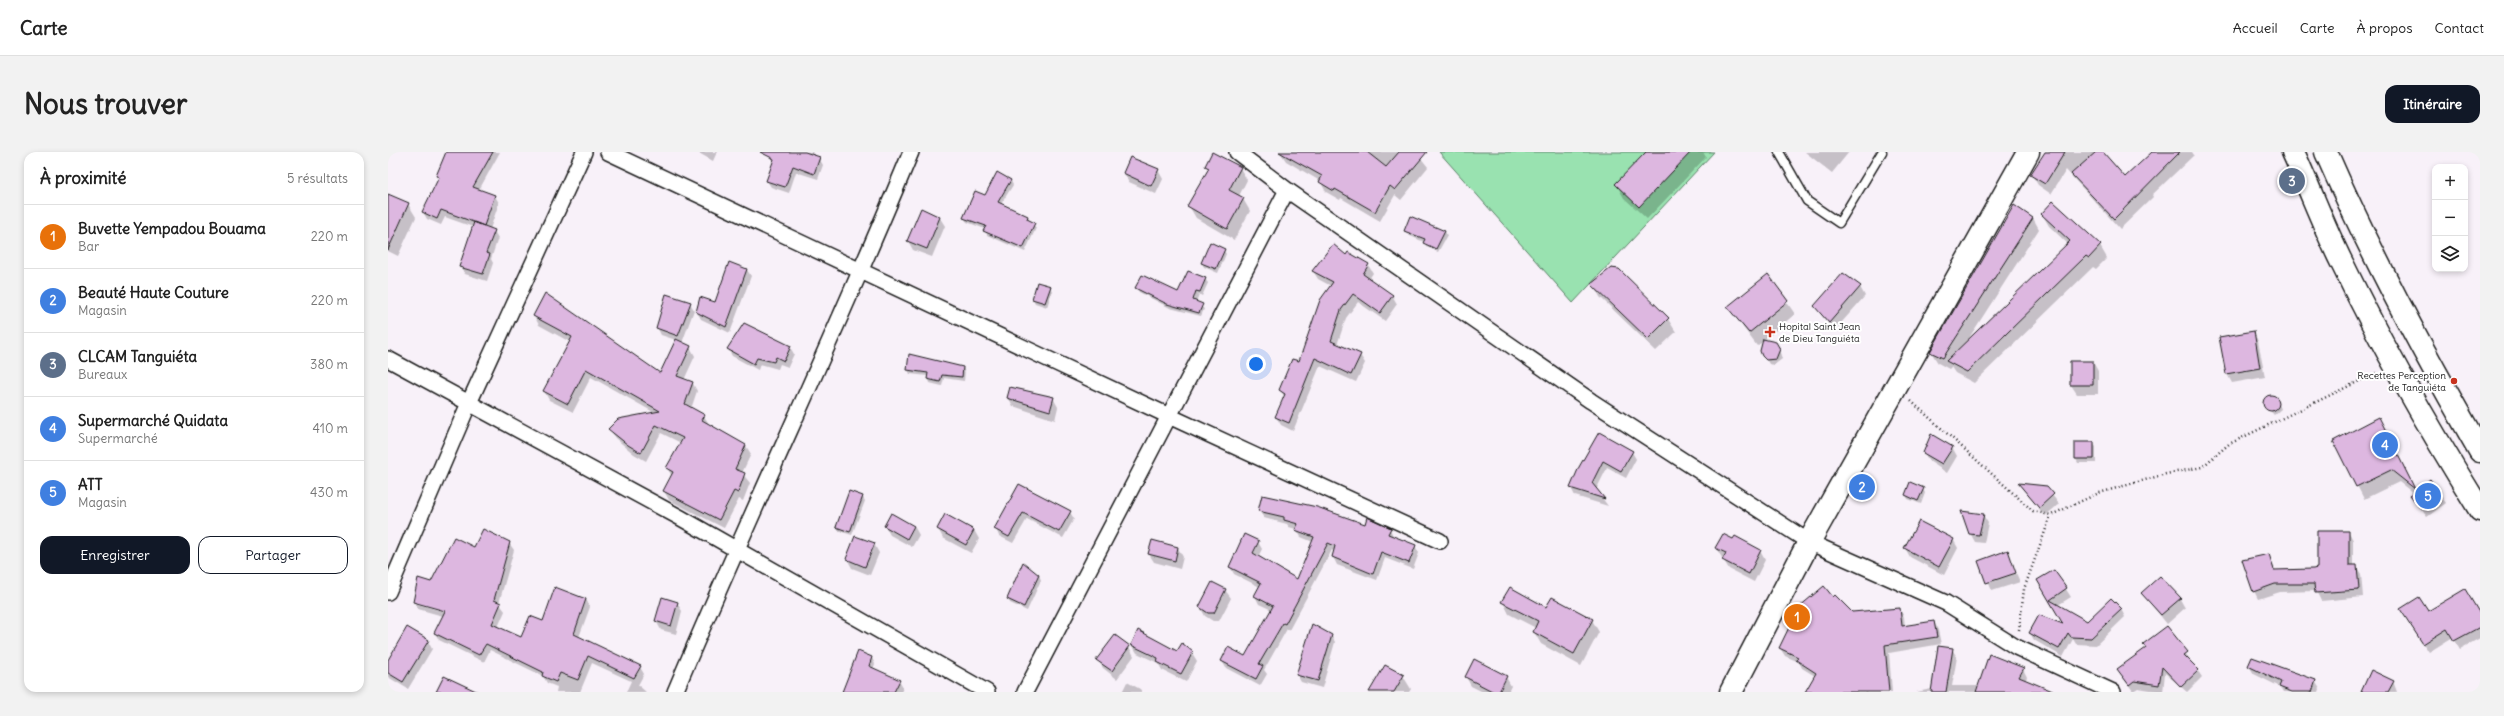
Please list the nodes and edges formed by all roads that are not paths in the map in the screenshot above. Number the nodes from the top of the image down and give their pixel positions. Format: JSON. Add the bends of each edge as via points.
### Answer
{"nodes":[{"id":1,"x":584,"y":152,"type":"edge"},
{"id":2,"x":608,"y":152,"type":"edge"},
{"id":3,"x":911,"y":152,"type":"edge"},
{"id":4,"x":1237,"y":152,"type":"edge"},
{"id":5,"x":1779,"y":152,"type":"edge"},
{"id":6,"x":1882,"y":152,"type":"edge"},
{"id":7,"x":2028,"y":152,"type":"edge"},
{"id":8,"x":2293,"y":152,"type":"edge"},
{"id":9,"x":2326,"y":152,"type":"edge"},
{"id":10,"x":1287,"y":190,"type":"junction"},
{"id":11,"x":862,"y":271,"type":"junction"},
{"id":12,"x":388,"y":359,"type":"edge"},
{"id":13,"x":2434,"y":373,"type":"junction"},
{"id":14,"x":2406,"y":389,"type":"junction"},
{"id":15,"x":469,"y":403,"type":"junction"},
{"id":16,"x":1169,"y":416,"type":"junction"},
{"id":17,"x":2480,"y":451,"type":"edge"},
{"id":18,"x":2480,"y":510,"type":"edge"},
{"id":19,"x":1440,"y":541,"type":"dead end"},
{"id":20,"x":1809,"y":542,"type":"junction"},
{"id":21,"x":735,"y":550,"type":"junction"},
{"id":22,"x":388,"y":592,"type":"edge"},
{"id":23,"x":675,"y":692,"type":"edge"},
{"id":24,"x":987,"y":692,"type":"edge"},
{"id":25,"x":1024,"y":692,"type":"edge"},
{"id":26,"x":1731,"y":692,"type":"edge"},
{"id":27,"x":2113,"y":692,"type":"edge"}],
"edges":[{"from":1,"to":15,"type":"street"},
{"from":2,"to":11,"type":"street"},
{"from":3,"to":11,"type":"street"},
{"from":4,"to":10,"type":"street"},
{"from":5,"to":6,"type":"lane","via":[[1807,200],[1839,223]]},
{"from":7,"to":20,"type":"main road"},
{"from":8,"to":14,"type":"main road","via":[[2342,263]]},
{"from":9,"to":13,"type":"main road"},
{"from":10,"to":16,"type":"street"},
{"from":10,"to":20,"type":"street","via":[[1591,401]]},
{"from":11,"to":16,"type":"street"},
{"from":11,"to":21,"type":"street"},
{"from":12,"to":15,"type":"street"},
{"from":13,"to":14,"type":"main road"},
{"from":13,"to":17,"type":"main road"},
{"from":14,"to":18,"type":"main road"},
{"from":15,"to":21,"type":"street"},
{"from":15,"to":22,"type":"street"},
{"from":16,"to":19,"type":"street"},
{"from":16,"to":25,"type":"street"},
{"from":20,"to":26,"type":"main road"},
{"from":20,"to":27,"type":"street","via":[[1946,603],[2016,647]]},
{"from":21,"to":23,"type":"street"},
{"from":21,"to":24,"type":"street"}]}
